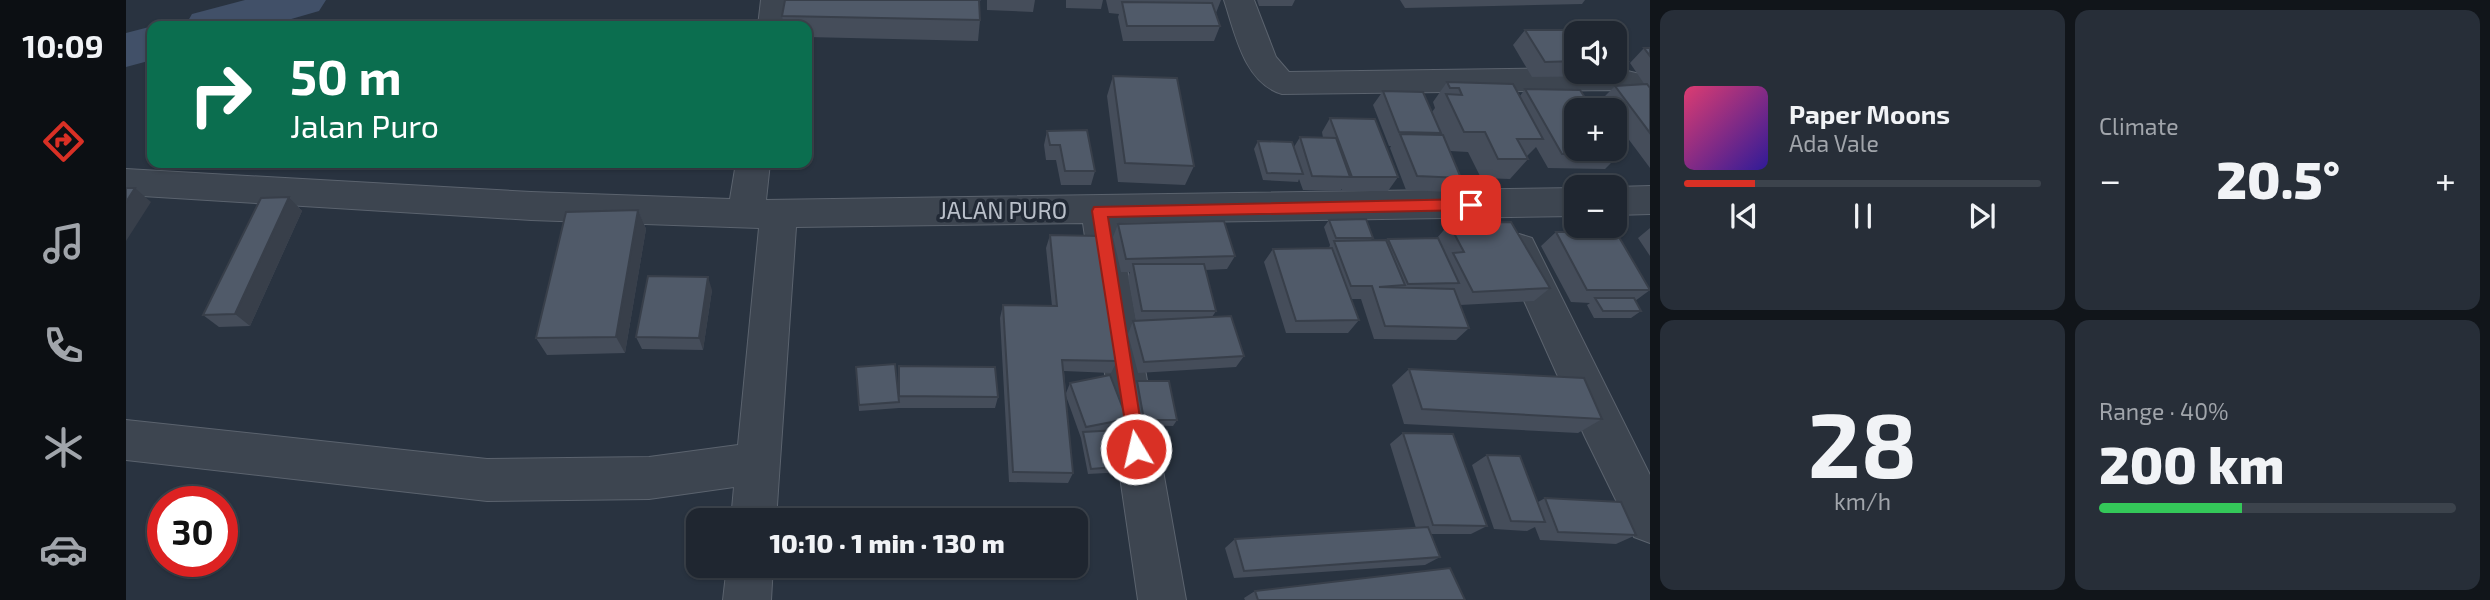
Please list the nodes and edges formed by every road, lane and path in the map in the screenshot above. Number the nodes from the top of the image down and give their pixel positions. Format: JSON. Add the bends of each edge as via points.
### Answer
{"nodes":[{"id":1,"x":776,"y":0,"type":"edge"},
{"id":2,"x":1239,"y":0,"type":"edge"},
{"id":3,"x":774,"y":21,"type":"edge"},
{"id":4,"x":1650,"y":106,"type":"edge"},
{"id":5,"x":754,"y":168,"type":"edge"},
{"id":6,"x":126,"y":182,"type":"edge"},
{"id":7,"x":1650,"y":200,"type":"edge"},
{"id":8,"x":1627,"y":201,"type":"edge"},
{"id":9,"x":1564,"y":202,"type":"edge"},
{"id":10,"x":1498,"y":204,"type":"junction"},
{"id":11,"x":1099,"y":211,"type":"junction"},
{"id":12,"x":762,"y":213,"type":"junction"},
{"id":13,"x":126,"y":440,"type":"edge"},
{"id":14,"x":758,"y":463,"type":"junction"},
{"id":15,"x":754,"y":508,"type":"edge"},
{"id":16,"x":1650,"y":521,"type":"edge"},
{"id":17,"x":749,"y":578,"type":"edge"},
{"id":18,"x":747,"y":600,"type":"edge"},
{"id":19,"x":1163,"y":600,"type":"edge"}],
"edges":[{"from":1,"to":3,"type":"street"},
{"from":2,"to":4,"type":"street","via":[[1260,55],[1282,83],[1614,79],[1629,82]]},
{"from":5,"to":12,"type":"street"},
{"from":6,"to":12,"type":"street","name":"JALAN PURO","via":[[531,206]]},
{"from":7,"to":8,"type":"street"},
{"from":9,"to":10,"type":"street","name":"JALAN PURO"},
{"from":10,"to":11,"type":"street","name":"JALAN PURO"},
{"from":10,"to":16,"type":"street"},
{"from":11,"to":12,"type":"street","name":"JALAN PURO"},
{"from":11,"to":19,"type":"street"},
{"from":12,"to":14,"type":"street"},
{"from":13,"to":14,"type":"street","via":[[487,480],[649,478]]},
{"from":14,"to":15,"type":"street"},
{"from":17,"to":18,"type":"street"}]}
